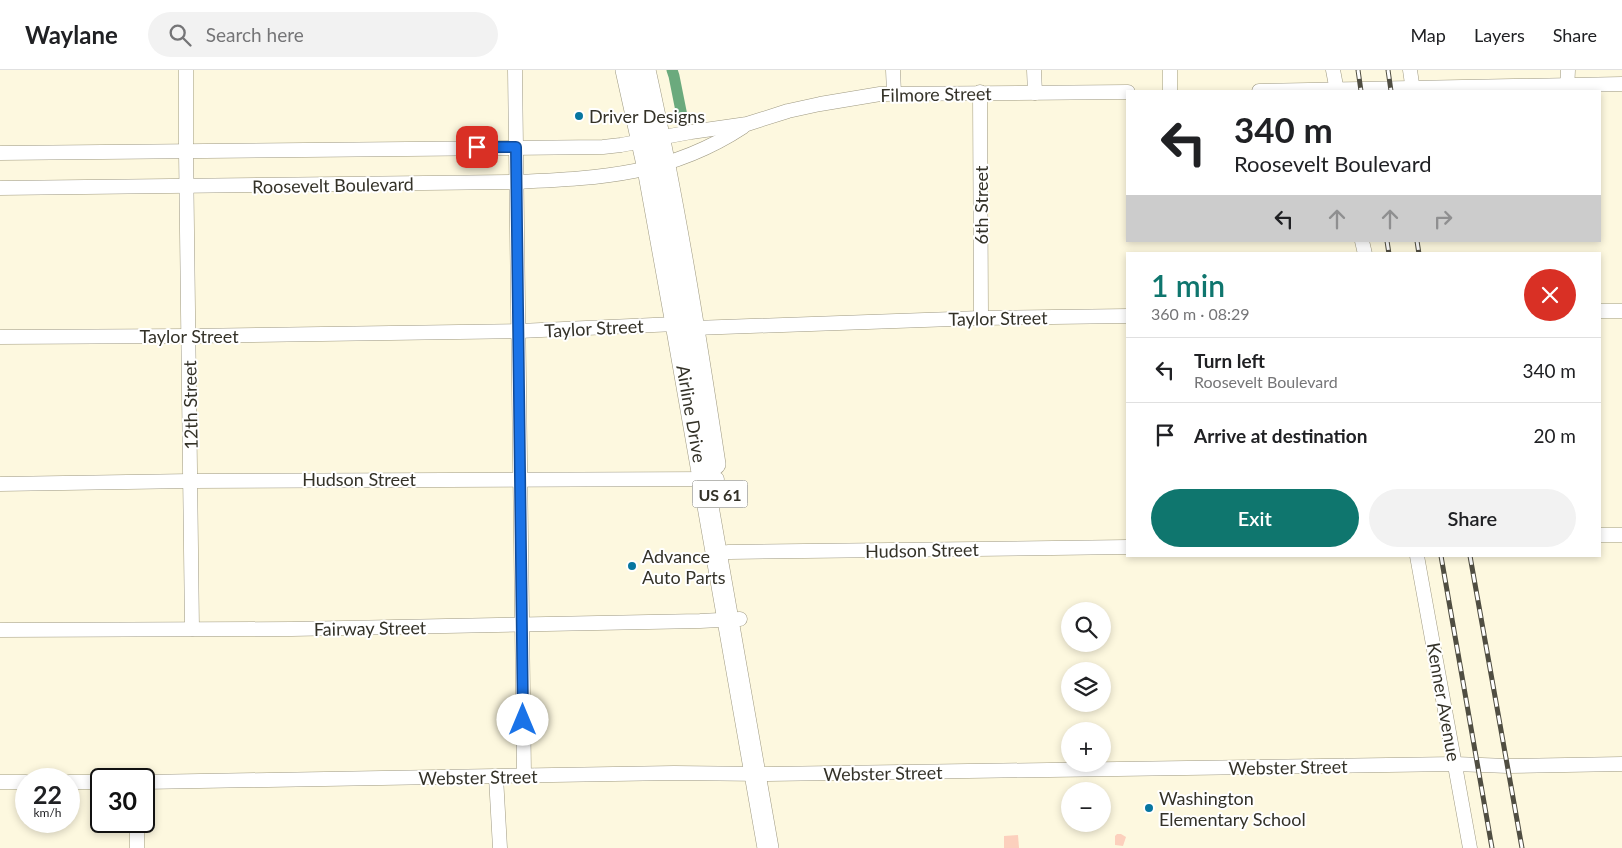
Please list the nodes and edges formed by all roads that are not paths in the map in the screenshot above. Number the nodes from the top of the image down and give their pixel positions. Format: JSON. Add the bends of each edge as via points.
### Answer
{"nodes":[{"id":1,"x":186,"y":70,"type":"edge"},
{"id":2,"x":515,"y":70,"type":"edge"},
{"id":3,"x":626,"y":70,"type":"edge"},
{"id":4,"x":645,"y":70,"type":"edge"},
{"id":5,"x":893,"y":70,"type":"edge"},
{"id":6,"x":1034,"y":70,"type":"edge"},
{"id":7,"x":1170,"y":70,"type":"edge"},
{"id":8,"x":1333,"y":70,"type":"edge"},
{"id":9,"x":1410,"y":70,"type":"edge"},
{"id":10,"x":1568,"y":70,"type":"edge"},
{"id":11,"x":1622,"y":84,"type":"edge"},
{"id":12,"x":1568,"y":88,"type":"edge"},
{"id":13,"x":1170,"y":90,"type":"edge"},
{"id":14,"x":1337,"y":90,"type":"edge"},
{"id":15,"x":1413,"y":90,"type":"edge"},
{"id":16,"x":980,"y":92,"type":"junction"},
{"id":17,"x":1035,"y":92,"type":"junction"},
{"id":18,"x":1126,"y":92,"type":"edge"},
{"id":19,"x":894,"y":93,"type":"junction"},
{"id":20,"x":748,"y":124,"type":"junction"},
{"id":21,"x":651,"y":140,"type":"junction"},
{"id":22,"x":516,"y":147,"type":"junction"},
{"id":23,"x":186,"y":151,"type":"junction"},
{"id":24,"x":0,"y":153,"type":"edge"},
{"id":25,"x":656,"y":167,"type":"junction"},
{"id":26,"x":517,"y":182,"type":"junction"},
{"id":27,"x":186,"y":187,"type":"junction"},
{"id":28,"x":0,"y":188,"type":"edge"},
{"id":29,"x":1601,"y":311,"type":"edge"},
{"id":30,"x":1622,"y":311,"type":"edge"},
{"id":31,"x":1126,"y":316,"type":"edge"},
{"id":32,"x":981,"y":318,"type":"junction"},
{"id":33,"x":685,"y":326,"type":"junction"},
{"id":34,"x":519,"y":332,"type":"junction"},
{"id":35,"x":189,"y":336,"type":"junction"},
{"id":36,"x":0,"y":337,"type":"edge"},
{"id":37,"x":521,"y":478,"type":"junction"},
{"id":38,"x":710,"y":479,"type":"junction"},
{"id":39,"x":191,"y":480,"type":"junction"},
{"id":40,"x":0,"y":484,"type":"edge"},
{"id":41,"x":1601,"y":534,"type":"edge"},
{"id":42,"x":1622,"y":535,"type":"edge"},
{"id":43,"x":1126,"y":547,"type":"edge"},
{"id":44,"x":722,"y":553,"type":"junction"},
{"id":45,"x":1417,"y":557,"type":"edge"},
{"id":46,"x":734,"y":619,"type":"junction"},
{"id":47,"x":523,"y":625,"type":"junction"},
{"id":48,"x":192,"y":629,"type":"junction"},
{"id":49,"x":0,"y":630,"type":"edge"},
{"id":50,"x":1456,"y":764,"type":"junction"},
{"id":51,"x":1622,"y":764,"type":"edge"},
{"id":52,"x":761,"y":774,"type":"junction"},
{"id":53,"x":524,"y":775,"type":"junction"},
{"id":54,"x":496,"y":776,"type":"junction"},
{"id":55,"x":0,"y":782,"type":"edge"},
{"id":56,"x":15,"y":782,"type":"edge"},
{"id":57,"x":155,"y":782,"type":"edge"},
{"id":58,"x":137,"y":833,"type":"edge"},
{"id":59,"x":137,"y":848,"type":"edge"},
{"id":60,"x":500,"y":848,"type":"edge"},
{"id":61,"x":768,"y":848,"type":"edge"},
{"id":62,"x":781,"y":848,"type":"edge"},
{"id":63,"x":1470,"y":848,"type":"edge"}],
"edges":[{"from":1,"to":23,"type":"street","name":"12th Street"},
{"from":2,"to":22,"type":"street"},
{"from":3,"to":21,"type":"highway","name":"Airline Drive","number":"US 61"},
{"from":4,"to":21,"type":"highway","name":"Airline Drive","number":"US 61"},
{"from":5,"to":19,"type":"street"},
{"from":6,"to":17,"type":"street"},
{"from":7,"to":13,"type":"street"},
{"from":8,"to":14,"type":"street"},
{"from":9,"to":15,"type":"street"},
{"from":10,"to":12,"type":"street"},
{"from":11,"to":12,"type":"street"},
{"from":12,"to":15,"type":"street"},
{"from":16,"to":17,"type":"street","name":"Filmore Street"},
{"from":16,"to":19,"type":"street","name":"Filmore Street"},
{"from":16,"to":32,"type":"street","name":"6th Street"},
{"from":17,"to":18,"type":"street","name":"Filmore Street"},
{"from":19,"to":20,"type":"street","name":"Filmore Street","via":[[820,104]]},
{"from":20,"to":21,"type":"street","name":"Filmore Street"},
{"from":20,"to":25,"type":"street","name":"Filmore Street","via":[[705,149]]},
{"from":21,"to":22,"type":"street","name":"Roosevelt Boulevard","via":[[603,147]]},
{"from":21,"to":25,"type":"highway","name":"Airline Drive","number":"US 61"},
{"from":22,"to":23,"type":"street","name":"Roosevelt Boulevard"},
{"from":22,"to":26,"type":"street"},
{"from":23,"to":24,"type":"street","name":"Roosevelt Boulevard"},
{"from":23,"to":27,"type":"street","name":"12th Street"},
{"from":25,"to":26,"type":"street","name":"Roosevelt Boulevard","via":[[572,180]]},
{"from":25,"to":33,"type":"highway","name":"Airline Drive","number":"US 61"},
{"from":26,"to":27,"type":"street","name":"Roosevelt Boulevard"},
{"from":26,"to":34,"type":"street"},
{"from":27,"to":28,"type":"street","name":"Roosevelt Boulevard"},
{"from":27,"to":35,"type":"street","name":"12th Street"},
{"from":29,"to":30,"type":"street"},
{"from":31,"to":32,"type":"street","name":"Taylor Street"},
{"from":32,"to":33,"type":"street","name":"Taylor Street"},
{"from":33,"to":34,"type":"street","name":"Taylor Street"},
{"from":33,"to":38,"type":"highway","name":"Airline Drive","number":"US 61"},
{"from":34,"to":35,"type":"street","name":"Taylor Street"},
{"from":34,"to":37,"type":"street"},
{"from":35,"to":36,"type":"street","name":"Taylor Street"},
{"from":35,"to":39,"type":"street","name":"12th Street"},
{"from":37,"to":38,"type":"street","name":"Hudson Street"},
{"from":37,"to":39,"type":"street","name":"Hudson Street"},
{"from":37,"to":47,"type":"street"},
{"from":38,"to":44,"type":"highway","name":"Airline Drive","number":"US 61"},
{"from":39,"to":40,"type":"street","name":"Hudson Street"},
{"from":39,"to":48,"type":"street","name":"12th Street"},
{"from":41,"to":42,"type":"street"},
{"from":43,"to":44,"type":"street","name":"Hudson Street"},
{"from":44,"to":46,"type":"highway","name":"Airline Drive","number":"US 61"},
{"from":45,"to":50,"type":"street","name":"Kenner Avenue"},
{"from":46,"to":47,"type":"street","name":"Fairway Street"},
{"from":46,"to":52,"type":"highway","name":"Airline Drive","number":"US 61"},
{"from":47,"to":48,"type":"street","name":"Fairway Street"},
{"from":47,"to":53,"type":"street"},
{"from":48,"to":49,"type":"street","name":"Fairway Street"},
{"from":50,"to":51,"type":"street","name":"Webster Street"},
{"from":50,"to":52,"type":"street","name":"Webster Street"},
{"from":50,"to":63,"type":"street","name":"Kenner Avenue"},
{"from":52,"to":53,"type":"street","name":"Webster Street"},
{"from":52,"to":61,"type":"highway","name":"Airline Drive","number":"US 61"},
{"from":52,"to":62,"type":"highway","name":"Airline Drive","number":"US 61"},
{"from":53,"to":54,"type":"street","name":"Webster Street"},
{"from":54,"to":57,"type":"street","name":"Webster Street"},
{"from":54,"to":60,"type":"street"},
{"from":55,"to":56,"type":"street"},
{"from":58,"to":59,"type":"street"}]}
